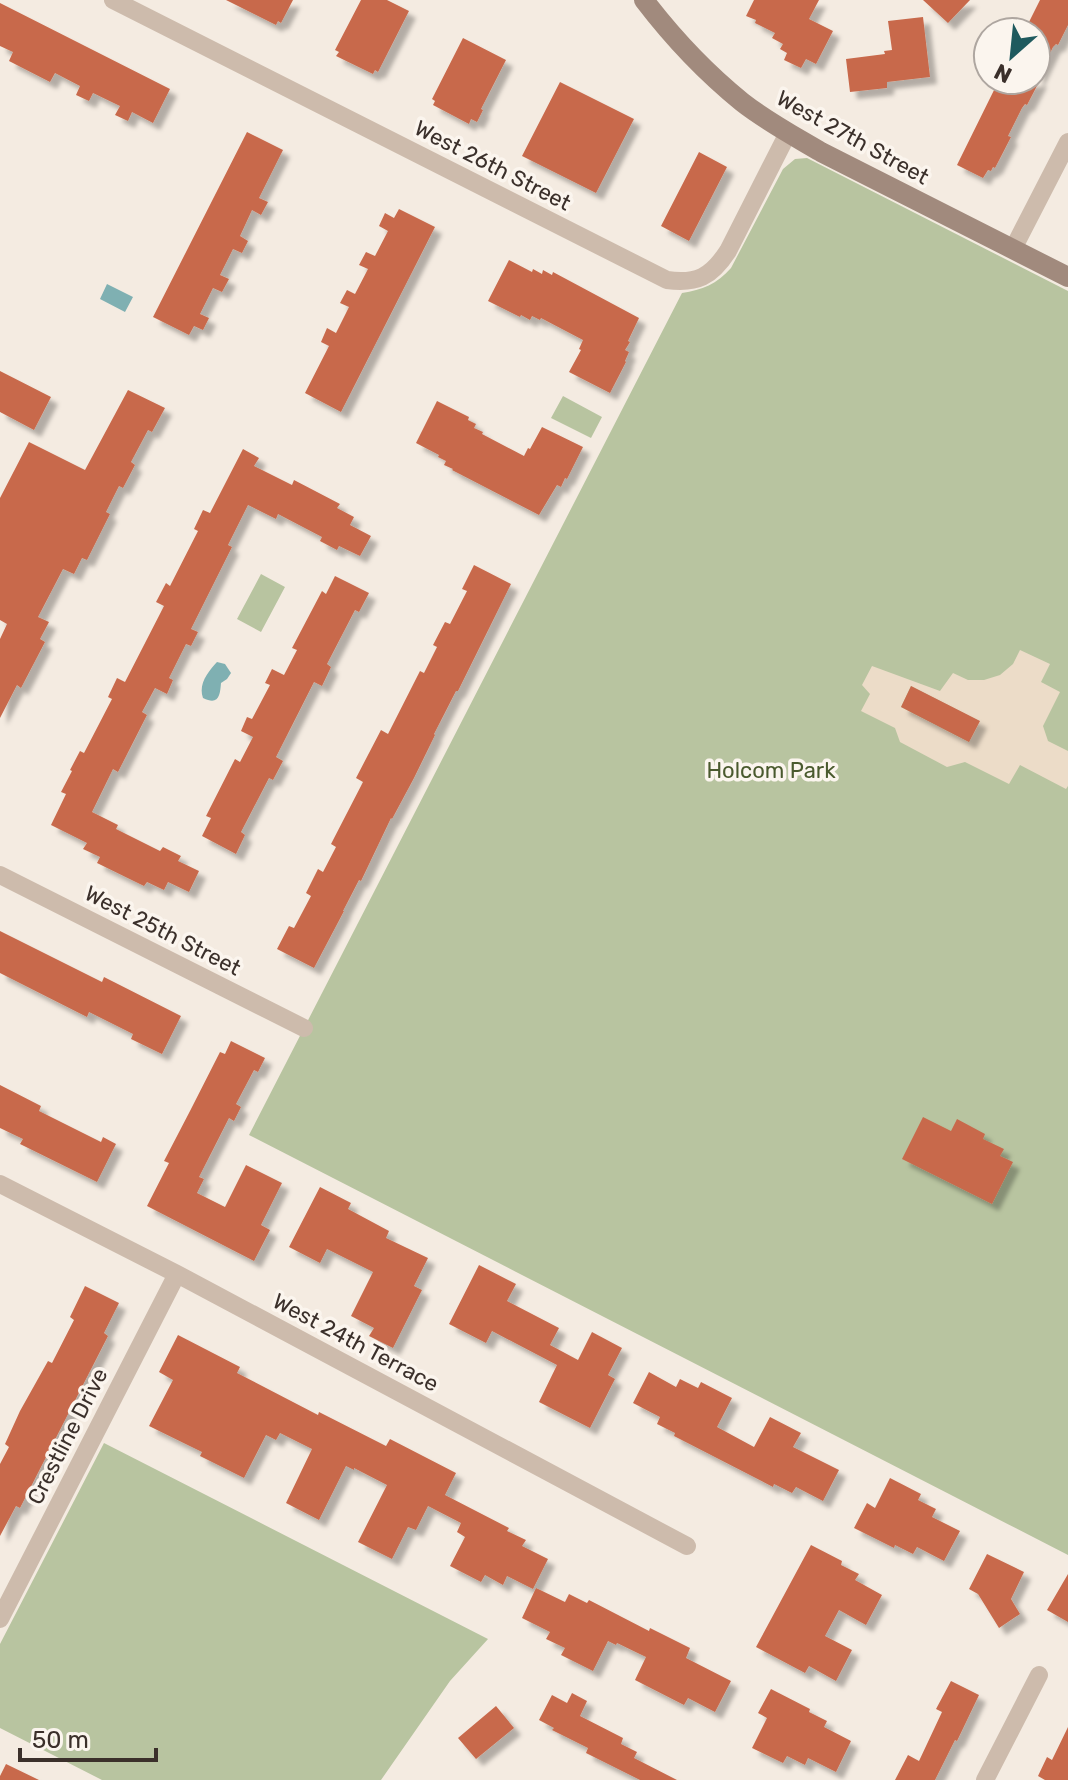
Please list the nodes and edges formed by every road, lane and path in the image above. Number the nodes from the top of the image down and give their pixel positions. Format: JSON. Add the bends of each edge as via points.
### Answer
{"nodes":[{"id":1,"x":113,"y":0,"type":"edge"},
{"id":2,"x":644,"y":0,"type":"edge"},
{"id":3,"x":788,"y":133,"type":"junction"},
{"id":4,"x":1068,"y":142,"type":"edge"},
{"id":5,"x":1013,"y":249,"type":"junction"},
{"id":6,"x":1068,"y":277,"type":"edge"},
{"id":7,"x":0,"y":875,"type":"edge"},
{"id":8,"x":304,"y":1028,"type":"dead end"},
{"id":9,"x":0,"y":1184,"type":"edge"},
{"id":10,"x":177,"y":1274,"type":"junction"},
{"id":11,"x":687,"y":1546,"type":"dead end"},
{"id":12,"x":0,"y":1619,"type":"edge"},
{"id":13,"x":1039,"y":1675,"type":"dead end"},
{"id":14,"x":985,"y":1780,"type":"edge"}],
"edges":[{"from":1,"to":3,"type":"street","name":"West 26th Street","via":[[667,280],[696,280],[719,265]]},
{"from":2,"to":3,"type":"street","name":"West 27th Street","via":[[711,75]]},
{"from":3,"to":5,"type":"street","name":"West 27th Street"},
{"from":4,"to":5,"type":"street"},
{"from":5,"to":6,"type":"street","name":"West 27th Street"},
{"from":7,"to":8,"type":"street","name":"West 25th Street"},
{"from":9,"to":10,"type":"street","name":"West 24th Terrace"},
{"from":10,"to":11,"type":"street","name":"West 24th Terrace"},
{"from":10,"to":12,"type":"street","name":"Crestline Drive"},
{"from":13,"to":14,"type":"street"}]}
